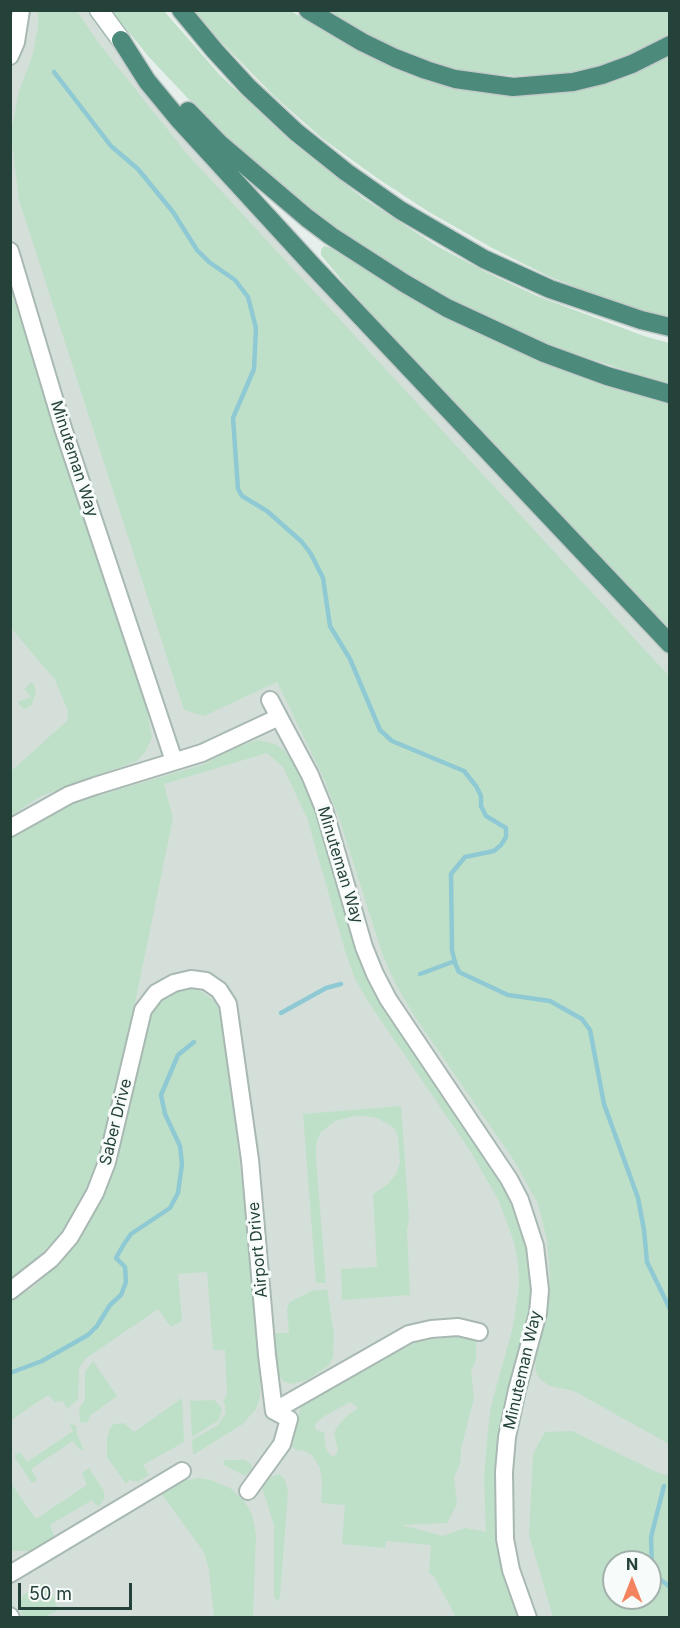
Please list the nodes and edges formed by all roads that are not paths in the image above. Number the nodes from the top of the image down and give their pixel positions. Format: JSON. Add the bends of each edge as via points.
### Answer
{"nodes":[{"id":1,"x":21,"y":10,"type":"edge"},
{"id":2,"x":99,"y":10,"type":"edge"},
{"id":3,"x":181,"y":10,"type":"edge"},
{"id":4,"x":308,"y":10,"type":"edge"},
{"id":5,"x":121,"y":40,"type":"junction"},
{"id":6,"x":669,"y":45,"type":"edge"},
{"id":7,"x":10,"y":56,"type":"edge"},
{"id":8,"x":10,"y":251,"type":"edge"},
{"id":9,"x":669,"y":327,"type":"edge"},
{"id":10,"x":669,"y":394,"type":"edge"},
{"id":11,"x":669,"y":644,"type":"edge"},
{"id":12,"x":270,"y":700,"type":"dead end"},
{"id":13,"x":279,"y":717,"type":"junction"},
{"id":14,"x":174,"y":761,"type":"junction"},
{"id":15,"x":10,"y":828,"type":"edge"},
{"id":16,"x":219,"y":990,"type":"joint"},
{"id":17,"x":10,"y":1291,"type":"edge"},
{"id":18,"x":480,"y":1332,"type":"dead end"},
{"id":19,"x":274,"y":1411,"type":"junction"},
{"id":20,"x":182,"y":1471,"type":"dead end"},
{"id":21,"x":248,"y":1491,"type":"dead end"},
{"id":22,"x":10,"y":1574,"type":"edge"},
{"id":23,"x":528,"y":1617,"type":"edge"}],
"edges":[{"from":1,"to":7,"type":"street"},
{"from":2,"to":5,"type":"main road"},
{"from":3,"to":9,"type":"highway","via":[[248,87],[296,132],[400,210],[484,259],[550,290]]},
{"from":4,"to":6,"type":"highway","via":[[362,42],[426,70],[455,79],[513,87],[573,82],[602,75]]},
{"from":5,"to":10,"type":"highway","via":[[219,143],[307,218],[359,255],[447,308],[498,333],[607,376]]},
{"from":5,"to":11,"type":"highway","via":[[147,81],[180,121]]},
{"from":8,"to":14,"type":"street","name":"Minuteman Way","via":[[63,428]]},
{"from":12,"to":13,"type":"street","name":"Minuteman Way"},
{"from":13,"to":14,"type":"street","via":[[202,753]]},
{"from":13,"to":23,"type":"street","name":"Minuteman Way","via":[[324,809],[375,975],[509,1179],[536,1245],[538,1313],[517,1390],[504,1472],[505,1539],[511,1570]]},
{"from":14,"to":15,"type":"street","via":[[69,795]]},
{"from":16,"to":17,"type":"street","name":"Saber Drive","via":[[206,981],[174,983],[156,993],[143,1010],[107,1162],[95,1193],[70,1237],[51,1259]]},
{"from":16,"to":19,"type":"street","name":"Airport Drive","via":[[228,1004],[250,1160]]},
{"from":18,"to":19,"type":"street","via":[[458,1327],[409,1334]]},
{"from":19,"to":21,"type":"street","name":"Airport Drive","via":[[289,1419],[282,1443]]},
{"from":20,"to":22,"type":"street"}]}
